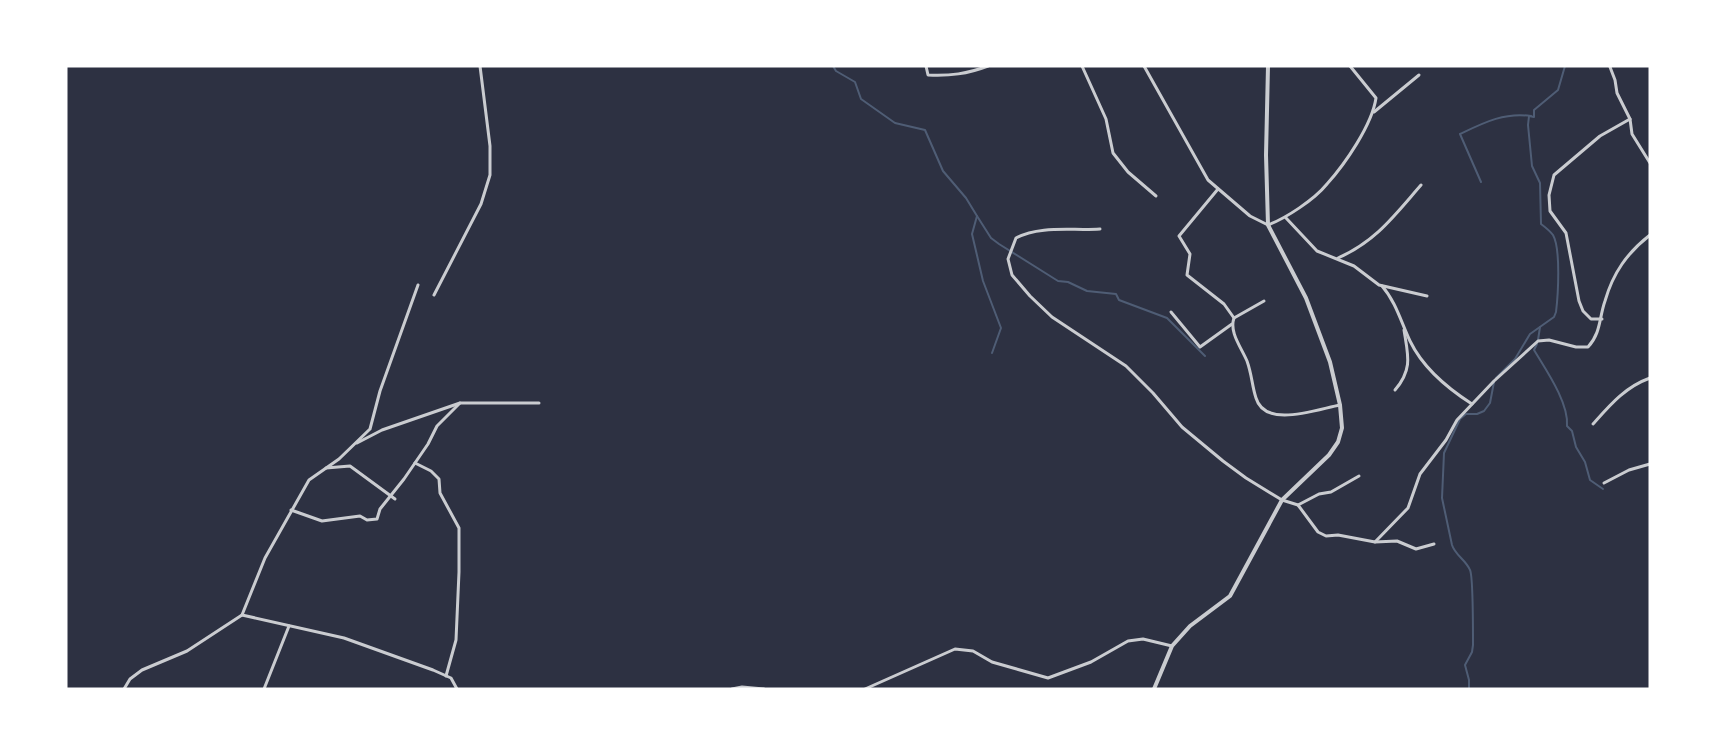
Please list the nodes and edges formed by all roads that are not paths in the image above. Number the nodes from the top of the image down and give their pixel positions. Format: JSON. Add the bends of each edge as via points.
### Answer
{"nodes":[{"id":1,"x":480,"y":66,"type":"edge"},
{"id":2,"x":926,"y":66,"type":"edge"},
{"id":3,"x":988,"y":66,"type":"edge"},
{"id":4,"x":1082,"y":66,"type":"edge"},
{"id":5,"x":1144,"y":66,"type":"edge"},
{"id":6,"x":1268,"y":66,"type":"edge"},
{"id":7,"x":1350,"y":66,"type":"edge"},
{"id":8,"x":1611,"y":66,"type":"edge"},
{"id":9,"x":1419,"y":75,"type":"dead end"},
{"id":10,"x":1374,"y":112,"type":"junction"},
{"id":11,"x":1630,"y":119,"type":"junction"},
{"id":12,"x":1650,"y":163,"type":"edge"},
{"id":13,"x":1421,"y":185,"type":"dead end"},
{"id":14,"x":1218,"y":189,"type":"junction"},
{"id":15,"x":1156,"y":196,"type":"dead end"},
{"id":16,"x":1286,"y":218,"type":"junction"},
{"id":17,"x":1268,"y":225,"type":"junction"},
{"id":18,"x":1100,"y":229,"type":"dead end"},
{"id":19,"x":1650,"y":235,"type":"edge"},
{"id":20,"x":1337,"y":258,"type":"junction"},
{"id":21,"x":1379,"y":284,"type":"junction"},
{"id":22,"x":418,"y":285,"type":"dead end"},
{"id":23,"x":434,"y":295,"type":"dead end"},
{"id":24,"x":1426,"y":296,"type":"dead end"},
{"id":25,"x":1264,"y":301,"type":"dead end"},
{"id":26,"x":1171,"y":312,"type":"dead end"},
{"id":27,"x":1234,"y":318,"type":"junction"},
{"id":28,"x":1602,"y":319,"type":"junction"},
{"id":29,"x":1402,"y":322,"type":"junction"},
{"id":30,"x":1232,"y":323,"type":"junction"},
{"id":31,"x":1650,"y":378,"type":"edge"},
{"id":32,"x":1395,"y":390,"type":"dead end"},
{"id":33,"x":460,"y":403,"type":"junction"},
{"id":34,"x":539,"y":403,"type":"dead end"},
{"id":35,"x":1472,"y":404,"type":"junction"},
{"id":36,"x":1340,"y":405,"type":"junction"},
{"id":37,"x":1593,"y":424,"type":"dead end"},
{"id":38,"x":355,"y":445,"type":"junction"},
{"id":39,"x":415,"y":464,"type":"junction"},
{"id":40,"x":1650,"y":464,"type":"edge"},
{"id":41,"x":325,"y":468,"type":"junction"},
{"id":42,"x":1359,"y":476,"type":"dead end"},
{"id":43,"x":1604,"y":483,"type":"dead end"},
{"id":44,"x":391,"y":496,"type":"junction"},
{"id":45,"x":396,"y":499,"type":"dead end"},
{"id":46,"x":1282,"y":500,"type":"junction"},
{"id":47,"x":1298,"y":506,"type":"junction"},
{"id":48,"x":291,"y":510,"type":"junction"},
{"id":49,"x":1375,"y":542,"type":"junction"},
{"id":50,"x":1434,"y":544,"type":"dead end"},
{"id":51,"x":242,"y":615,"type":"junction"},
{"id":52,"x":289,"y":626,"type":"junction"},
{"id":53,"x":1172,"y":646,"type":"junction"},
{"id":54,"x":446,"y":676,"type":"junction"},
{"id":55,"x":124,"y":689,"type":"edge"},
{"id":56,"x":264,"y":689,"type":"edge"},
{"id":57,"x":457,"y":689,"type":"edge"},
{"id":58,"x":732,"y":689,"type":"edge"},
{"id":59,"x":764,"y":689,"type":"edge"},
{"id":60,"x":864,"y":689,"type":"edge"},
{"id":61,"x":1154,"y":689,"type":"edge"}],
"edges":[{"from":1,"to":23,"type":"street","via":[[490,146],[490,175],[481,204]]},
{"from":2,"to":3,"type":"street","via":[[928,75],[948,76],[967,74]]},
{"from":4,"to":15,"type":"street","via":[[1106,119],[1113,153],[1128,172]]},
{"from":5,"to":14,"type":"street","via":[[1208,180]]},
{"from":6,"to":17,"type":"street"},
{"from":7,"to":10,"type":"street","via":[[1376,98]]},
{"from":8,"to":11,"type":"street","via":[[1616,93]]},
{"from":9,"to":10,"type":"street"},
{"from":10,"to":16,"type":"street","via":[[1326,185]]},
{"from":11,"to":12,"type":"street","via":[[1632,134]]},
{"from":11,"to":28,"type":"street","via":[[1600,136],[1554,175],[1549,196],[1550,212],[1566,233],[1583,311],[1591,319]]},
{"from":13,"to":20,"type":"street","via":[[1365,245]]},
{"from":14,"to":17,"type":"street","via":[[1250,216]]},
{"from":14,"to":27,"type":"street","via":[[1179,236],[1190,254],[1187,275],[1224,304]]},
{"from":16,"to":17,"type":"street"},
{"from":16,"to":20,"type":"street","via":[[1317,251]]},
{"from":17,"to":36,"type":"street","via":[[1306,298],[1330,362]]},
{"from":18,"to":46,"type":"street","via":[[1041,231],[1016,238],[1008,259],[1012,275],[1052,317],[1126,366],[1182,427],[1223,462]]},
{"from":19,"to":28,"type":"street","via":[[1626,256],[1604,301]]},
{"from":20,"to":21,"type":"street"},
{"from":21,"to":24,"type":"street"},
{"from":21,"to":29,"type":"street"},
{"from":22,"to":38,"type":"street","via":[[380,391],[370,429]]},
{"from":25,"to":27,"type":"street"},
{"from":26,"to":30,"type":"street","via":[[1200,347]]},
{"from":27,"to":30,"type":"street"},
{"from":28,"to":35,"type":"street","via":[[1596,339],[1588,348],[1549,340],[1538,341]]},
{"from":29,"to":32,"type":"street","via":[[1407,373]]},
{"from":29,"to":35,"type":"street","via":[[1417,354],[1428,368]]},
{"from":30,"to":36,"type":"street","via":[[1253,378],[1256,399],[1264,411],[1290,415]]},
{"from":31,"to":37,"type":"street","via":[[1624,392]]},
{"from":33,"to":34,"type":"street"},
{"from":33,"to":38,"type":"street","via":[[382,430]]},
{"from":33,"to":39,"type":"street","via":[[437,426]]},
{"from":35,"to":49,"type":"street","via":[[1420,474],[1408,508]]},
{"from":36,"to":46,"type":"street","via":[[1342,428],[1338,442],[1329,455]]},
{"from":38,"to":41,"type":"street"},
{"from":39,"to":44,"type":"street"},
{"from":39,"to":54,"type":"street","via":[[431,471],[439,479],[440,493],[459,528],[456,640]]},
{"from":40,"to":43,"type":"street"},
{"from":41,"to":44,"type":"street","via":[[350,466]]},
{"from":41,"to":48,"type":"street","via":[[309,480]]},
{"from":42,"to":47,"type":"street"},
{"from":44,"to":45,"type":"street"},
{"from":44,"to":48,"type":"street","via":[[380,509],[377,519],[366,520],[360,516],[322,520]]},
{"from":46,"to":47,"type":"street"},
{"from":46,"to":53,"type":"street","via":[[1230,596],[1190,626]]},
{"from":47,"to":49,"type":"street","via":[[1318,532],[1326,536]]},
{"from":48,"to":51,"type":"street","via":[[264,558]]},
{"from":49,"to":50,"type":"street","via":[[1397,540],[1416,549]]},
{"from":51,"to":52,"type":"street"},
{"from":51,"to":55,"type":"street","via":[[187,651],[142,670],[130,679]]},
{"from":52,"to":54,"type":"street","via":[[344,638]]},
{"from":52,"to":56,"type":"street"},
{"from":53,"to":60,"type":"street","via":[[1143,639],[1128,641],[1091,662],[1048,678],[992,662],[973,651],[955,649]]},
{"from":53,"to":61,"type":"street"},
{"from":54,"to":57,"type":"street","via":[[451,678]]},
{"from":58,"to":59,"type":"street"}]}
